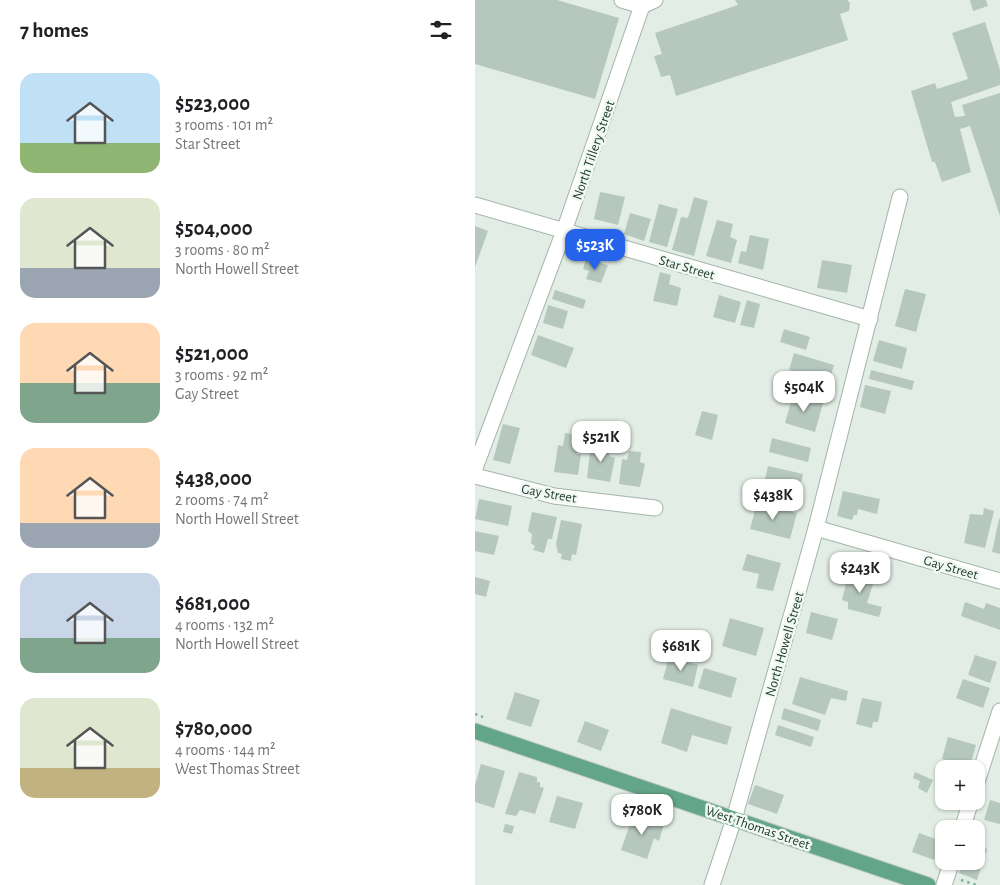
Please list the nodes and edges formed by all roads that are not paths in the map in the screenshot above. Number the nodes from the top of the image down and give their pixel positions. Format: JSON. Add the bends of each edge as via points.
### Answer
{"nodes":[{"id":1,"x":622,"y":0,"type":"edge"},
{"id":2,"x":647,"y":2,"type":"edge"},
{"id":3,"x":900,"y":197,"type":"dead end"},
{"id":4,"x":475,"y":205,"type":"edge"},
{"id":5,"x":565,"y":232,"type":"junction"},
{"id":6,"x":870,"y":320,"type":"junction"},
{"id":7,"x":475,"y":468,"type":"edge"},
{"id":8,"x":475,"y":476,"type":"edge"},
{"id":9,"x":655,"y":508,"type":"dead end"},
{"id":10,"x":816,"y":528,"type":"junction"},
{"id":11,"x":1000,"y":581,"type":"edge"},
{"id":12,"x":1000,"y":711,"type":"edge"},
{"id":13,"x":475,"y":731,"type":"edge"},
{"id":14,"x":984,"y":760,"type":"edge"},
{"id":15,"x":734,"y":819,"type":"junction"},
{"id":16,"x":949,"y":870,"type":"edge"},
{"id":17,"x":711,"y":885,"type":"edge"},
{"id":18,"x":928,"y":885,"type":"edge"},
{"id":19,"x":944,"y":885,"type":"edge"}],
"edges":[{"from":1,"to":2,"type":"street"},
{"from":2,"to":5,"type":"street","name":"North Tillery Street"},
{"from":3,"to":6,"type":"street","name":"North Howell Street"},
{"from":4,"to":5,"type":"street","name":"Star Street"},
{"from":5,"to":6,"type":"street","name":"Star Street"},
{"from":5,"to":7,"type":"street","name":"North Tillery Street"},
{"from":6,"to":10,"type":"street","name":"North Howell Street"},
{"from":8,"to":9,"type":"street","name":"Gay Street","via":[[554,496]]},
{"from":10,"to":11,"type":"street","name":"Gay Street"},
{"from":10,"to":15,"type":"street","name":"North Howell Street"},
{"from":12,"to":14,"type":"street"},
{"from":13,"to":15,"type":"main road","name":"West Thomas Street"},
{"from":15,"to":17,"type":"street","name":"North Howell Street"},
{"from":15,"to":18,"type":"main road","name":"West Thomas Street"},
{"from":16,"to":19,"type":"street"}]}
